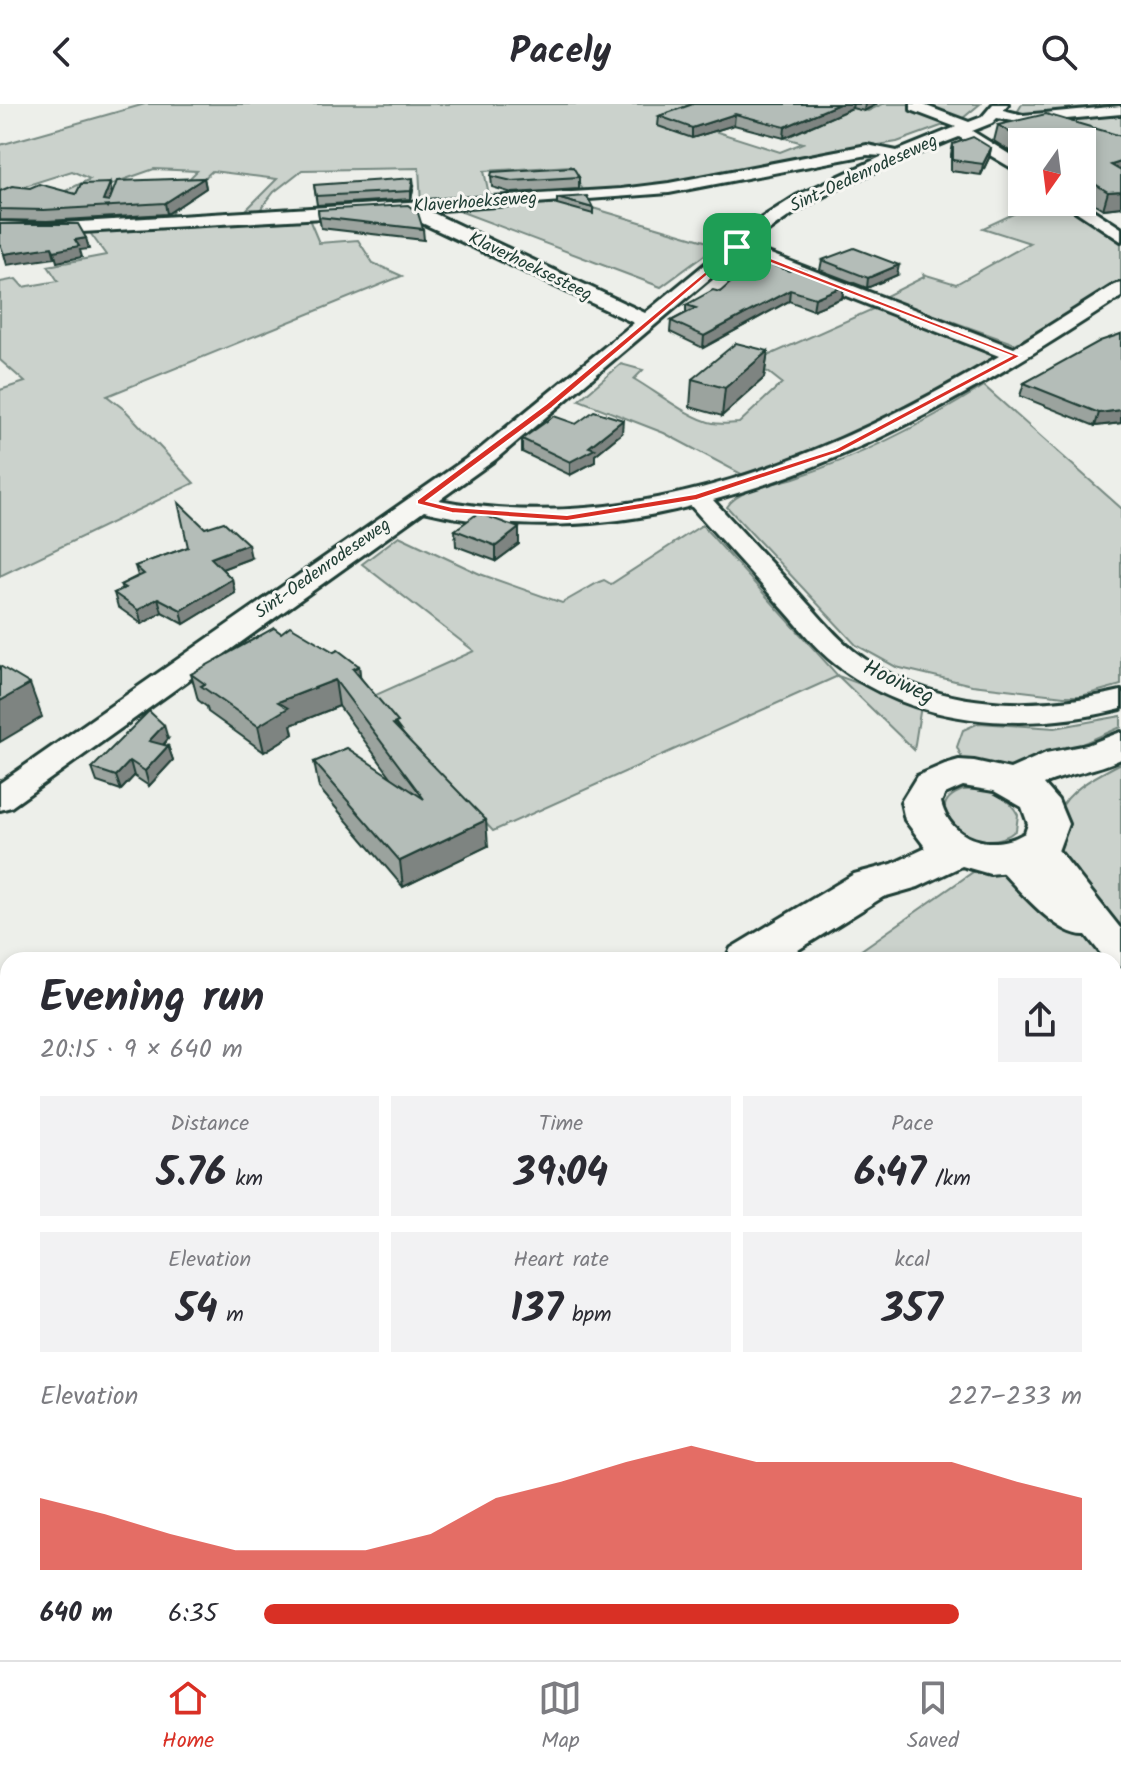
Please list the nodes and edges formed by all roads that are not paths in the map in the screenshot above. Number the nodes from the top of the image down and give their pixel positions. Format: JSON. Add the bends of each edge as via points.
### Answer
{"nodes":[{"id":1,"x":916,"y":107,"type":"dead end"},
{"id":2,"x":998,"y":109,"type":"edge"},
{"id":3,"x":1121,"y":110,"type":"edge"},
{"id":4,"x":963,"y":129,"type":"junction"},
{"id":5,"x":899,"y":154,"type":"junction"},
{"id":6,"x":1008,"y":160,"type":"edge"},
{"id":7,"x":414,"y":208,"type":"junction"},
{"id":8,"x":1091,"y":216,"type":"edge"},
{"id":9,"x":0,"y":227,"type":"edge"},
{"id":10,"x":22,"y":230,"type":"junction"},
{"id":11,"x":1121,"y":236,"type":"edge"},
{"id":12,"x":0,"y":237,"type":"edge"},
{"id":13,"x":737,"y":247,"type":"junction"},
{"id":14,"x":1121,"y":289,"type":"edge"},
{"id":15,"x":649,"y":320,"type":"junction"},
{"id":16,"x":1017,"y":356,"type":"junction"},
{"id":17,"x":697,"y":497,"type":"junction"},
{"id":18,"x":420,"y":502,"type":"junction"},
{"id":19,"x":1121,"y":700,"type":"edge"},
{"id":20,"x":1108,"y":750,"type":"edge"},
{"id":21,"x":1025,"y":791,"type":"junction"},
{"id":22,"x":0,"y":799,"type":"edge"},
{"id":23,"x":944,"y":841,"type":"junction"},
{"id":24,"x":1022,"y":854,"type":"junction"},
{"id":25,"x":1114,"y":945,"type":"edge"},
{"id":26,"x":760,"y":952,"type":"edge"}],
"edges":[{"from":1,"to":4,"type":"street"},
{"from":2,"to":3,"type":"street","via":[[1023,119]]},
{"from":2,"to":4,"type":"street","name":"Sint-Oedenrodeseweg"},
{"from":4,"to":5,"type":"street","name":"Sint-Oedenrodeseweg"},
{"from":4,"to":6,"type":"street"},
{"from":5,"to":7,"type":"street","name":"Klaverhoekseweg","via":[[867,150],[649,191]]},
{"from":5,"to":13,"type":"street","name":"Sint-Oedenrodeseweg","via":[[802,200]]},
{"from":7,"to":10,"type":"street","name":"Klaverhoekseweg"},
{"from":7,"to":15,"type":"street","name":"Klaverhoeksesteeg","via":[[630,316]]},
{"from":8,"to":11,"type":"street"},
{"from":9,"to":10,"type":"street","name":"Klaverhoekseweg"},
{"from":10,"to":12,"type":"street"},
{"from":13,"to":15,"type":"street","name":"Sint-Oedenrodeseweg"},
{"from":13,"to":16,"type":"street"},
{"from":14,"to":16,"type":"street"},
{"from":15,"to":18,"type":"street","name":"Sint-Oedenrodeseweg","via":[[549,406]]},
{"from":16,"to":17,"type":"street","via":[[838,451]]},
{"from":17,"to":18,"type":"street","via":[[567,518],[452,510]]},
{"from":17,"to":19,"type":"street","name":"Hooiweg","via":[[820,633],[847,659],[883,681],[949,706],[1011,714],[1048,715]]},
{"from":18,"to":22,"type":"street","name":"Sint-Oedenrodeseweg"},
{"from":20,"to":21,"type":"main road","via":[[1080,778]]},
{"from":21,"to":23,"type":"main road","via":[[977,773],[943,776],[922,793],[919,805],[922,818]]},
{"from":21,"to":24,"type":"main road","via":[[1048,821],[1044,841]]},
{"from":23,"to":24,"type":"main road","via":[[991,859]]},
{"from":23,"to":26,"type":"main road","via":[[903,876],[869,885]]},
{"from":24,"to":25,"type":"street","via":[[1064,912]]}]}
